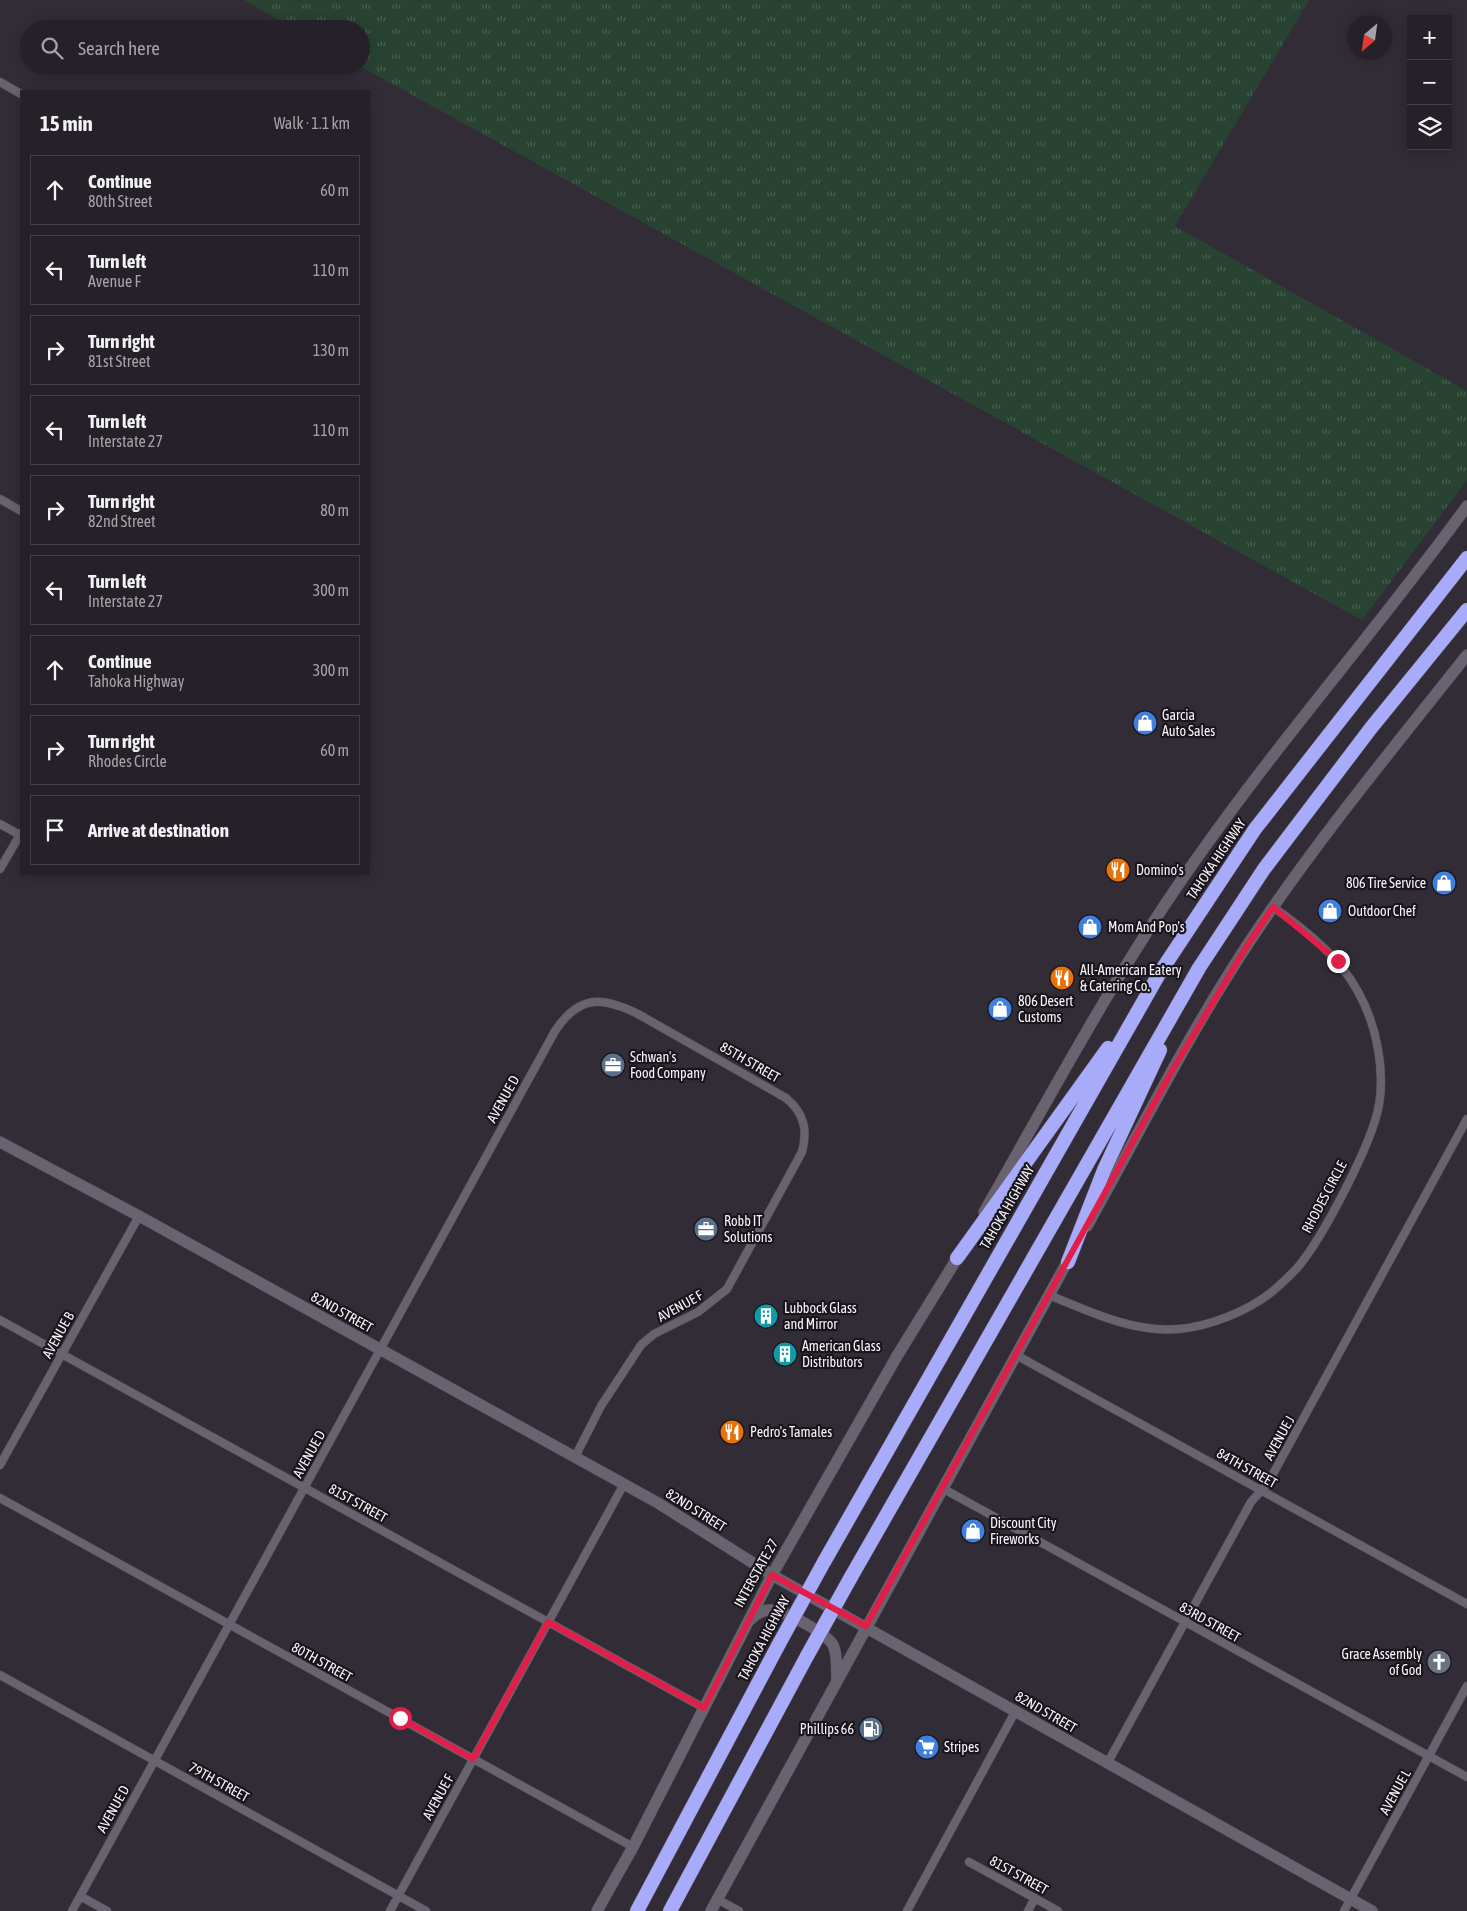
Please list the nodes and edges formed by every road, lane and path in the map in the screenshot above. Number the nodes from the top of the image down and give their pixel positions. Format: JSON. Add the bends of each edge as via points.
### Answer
{"nodes":[{"id":1,"x":0,"y":82,"type":"edge"},
{"id":2,"x":20,"y":93,"type":"edge"},
{"id":3,"x":0,"y":499,"type":"edge"},
{"id":4,"x":1467,"y":506,"type":"edge"},
{"id":5,"x":20,"y":510,"type":"edge"},
{"id":6,"x":1467,"y":558,"type":"edge"},
{"id":7,"x":1467,"y":610,"type":"edge"},
{"id":8,"x":1467,"y":655,"type":"edge"},
{"id":9,"x":0,"y":824,"type":"edge"},
{"id":10,"x":20,"y":834,"type":"edge"},
{"id":11,"x":20,"y":836,"type":"edge"},
{"id":12,"x":0,"y":869,"type":"edge"},
{"id":13,"x":1273,"y":907,"type":"junction"},
{"id":14,"x":1151,"y":988,"type":"junction"},
{"id":15,"x":1180,"y":1000,"type":"junction"},
{"id":16,"x":570,"y":1011,"type":"joint"},
{"id":17,"x":1467,"y":1119,"type":"edge"},
{"id":18,"x":0,"y":1142,"type":"edge"},
{"id":19,"x":804,"y":1145,"type":"joint"},
{"id":20,"x":139,"y":1216,"type":"junction"},
{"id":21,"x":957,"y":1258,"type":"junction"},
{"id":22,"x":1068,"y":1262,"type":"junction"},
{"id":23,"x":1049,"y":1295,"type":"junction"},
{"id":24,"x":0,"y":1320,"type":"edge"},
{"id":25,"x":381,"y":1350,"type":"junction"},
{"id":26,"x":62,"y":1354,"type":"junction"},
{"id":27,"x":1016,"y":1355,"type":"junction"},
{"id":28,"x":575,"y":1457,"type":"junction"},
{"id":29,"x":0,"y":1465,"type":"edge"},
{"id":30,"x":624,"y":1484,"type":"junction"},
{"id":31,"x":305,"y":1488,"type":"junction"},
{"id":32,"x":942,"y":1488,"type":"junction"},
{"id":33,"x":1261,"y":1490,"type":"junction"},
{"id":34,"x":0,"y":1498,"type":"edge"},
{"id":35,"x":772,"y":1575,"type":"junction"},
{"id":36,"x":1467,"y":1604,"type":"edge"},
{"id":37,"x":548,"y":1622,"type":"junction"},
{"id":38,"x":1184,"y":1622,"type":"junction"},
{"id":39,"x":746,"y":1623,"type":"junction"},
{"id":40,"x":230,"y":1625,"type":"junction"},
{"id":41,"x":866,"y":1626,"type":"junction"},
{"id":42,"x":0,"y":1675,"type":"edge"},
{"id":43,"x":837,"y":1681,"type":"junction"},
{"id":44,"x":1467,"y":1686,"type":"edge"},
{"id":45,"x":704,"y":1708,"type":"junction"},
{"id":46,"x":1015,"y":1712,"type":"junction"},
{"id":47,"x":1429,"y":1756,"type":"junction"},
{"id":48,"x":473,"y":1759,"type":"junction"},
{"id":49,"x":154,"y":1760,"type":"junction"},
{"id":50,"x":1107,"y":1764,"type":"junction"},
{"id":51,"x":1467,"y":1777,"type":"edge"},
{"id":52,"x":633,"y":1847,"type":"junction"},
{"id":53,"x":969,"y":1862,"type":"dead end"},
{"id":54,"x":80,"y":1896,"type":"junction"},
{"id":55,"x":398,"y":1896,"type":"junction"},
{"id":56,"x":1035,"y":1898,"type":"junction"},
{"id":57,"x":717,"y":1899,"type":"junction"},
{"id":58,"x":1351,"y":1899,"type":"junction"},
{"id":59,"x":72,"y":1911,"type":"edge"},
{"id":60,"x":107,"y":1911,"type":"edge"},
{"id":61,"x":390,"y":1911,"type":"edge"},
{"id":62,"x":426,"y":1911,"type":"edge"},
{"id":63,"x":597,"y":1911,"type":"edge"},
{"id":64,"x":636,"y":1911,"type":"edge"},
{"id":65,"x":670,"y":1911,"type":"edge"},
{"id":66,"x":711,"y":1911,"type":"edge"},
{"id":67,"x":739,"y":1911,"type":"edge"},
{"id":68,"x":907,"y":1911,"type":"edge"},
{"id":69,"x":1028,"y":1911,"type":"edge"},
{"id":70,"x":1058,"y":1911,"type":"edge"},
{"id":71,"x":1344,"y":1911,"type":"edge"},
{"id":72,"x":1372,"y":1911,"type":"edge"}],
"edges":[{"from":1,"to":2,"type":"street"},
{"from":3,"to":5,"type":"street"},
{"from":4,"to":21,"type":"main road","name":"TAHOKA HIGHWAY","via":[[1285,740],[1176,888],[1129,960]]},
{"from":6,"to":14,"type":"highway","name":"TAHOKA HIGHWAY","via":[[1256,829]]},
{"from":7,"to":15,"type":"highway","via":[[1371,728],[1264,869]]},
{"from":8,"to":13,"type":"main road","via":[[1346,806]]},
{"from":9,"to":10,"type":"street"},
{"from":11,"to":12,"type":"street"},
{"from":13,"to":22,"type":"main road","via":[[1173,1069]]},
{"from":13,"to":23,"type":"street","name":"RHODES CIRCLE","via":[[1338,961],[1362,999],[1378,1048],[1380,1095],[1376,1119],[1314,1242],[1298,1266],[1271,1292],[1233,1314],[1198,1326],[1159,1330],[1143,1328],[1109,1319]]},
{"from":14,"to":21,"type":"highway"},
{"from":14,"to":64,"type":"highway","name":"TAHOKA HIGHWAY","bridge":true,"via":[[824,1562]]},
{"from":15,"to":22,"type":"highway","via":[[1104,1170]]},
{"from":15,"to":65,"type":"highway","bridge":true,"via":[[806,1656]]},
{"from":16,"to":19,"type":"street","name":"85TH STREET","via":[[598,1001],[619,1005],[722,1061],[793,1103],[804,1121]]},
{"from":16,"to":25,"type":"street","name":"AVENUE D","via":[[499,1131]]},
{"from":17,"to":33,"type":"street","name":"AVENUE J","via":[[1268,1483]]},
{"from":18,"to":20,"type":"main road","name":"82ND STREET"},
{"from":19,"to":28,"type":"street","name":"AVENUE F","via":[[727,1289],[698,1312],[641,1344],[601,1406]]},
{"from":20,"to":25,"type":"main road","name":"82ND STREET"},
{"from":20,"to":26,"type":"street","name":"AVENUE B"},
{"from":21,"to":35,"type":"main road","name":"INTERSTATE 27"},
{"from":22,"to":23,"type":"main road"},
{"from":23,"to":27,"type":"main road"},
{"from":24,"to":26,"type":"street","name":"81ST STREET"},
{"from":25,"to":28,"type":"main road","name":"82ND STREET"},
{"from":25,"to":31,"type":"street","name":"AVENUE D"},
{"from":26,"to":29,"type":"street","name":"AVENUE B"},
{"from":26,"to":31,"type":"street","name":"81ST STREET"},
{"from":27,"to":32,"type":"main road"},
{"from":27,"to":33,"type":"street","name":"84TH STREET"},
{"from":28,"to":30,"type":"main road","name":"82ND STREET"},
{"from":30,"to":35,"type":"main road","name":"82ND STREET"},
{"from":30,"to":37,"type":"street","name":"AVENUE F"},
{"from":31,"to":37,"type":"street","name":"81ST STREET"},
{"from":31,"to":40,"type":"street","name":"AVENUE D"},
{"from":32,"to":38,"type":"street","name":"83RD STREET"},
{"from":32,"to":41,"type":"main road"},
{"from":33,"to":36,"type":"street","name":"84TH STREET"},
{"from":33,"to":38,"type":"street","name":"AVENUE J","via":[[1251,1502]]},
{"from":34,"to":40,"type":"street","name":"80TH STREET"},
{"from":35,"to":39,"type":"main road","name":"INTERSTATE 27"},
{"from":35,"to":41,"type":"main road","name":"82ND STREET"},
{"from":37,"to":45,"type":"street","name":"81ST STREET"},
{"from":37,"to":48,"type":"street","name":"AVENUE F"},
{"from":38,"to":47,"type":"street","name":"83RD STREET"},
{"from":38,"to":50,"type":"street","name":"AVENUE J"},
{"from":39,"to":43,"type":"main road","via":[[762,1611],[777,1610],[812,1628],[834,1646]]},
{"from":39,"to":45,"type":"main road","name":"INTERSTATE 27"},
{"from":40,"to":48,"type":"street","name":"80TH STREET"},
{"from":40,"to":49,"type":"street","name":"AVENUE D"},
{"from":41,"to":43,"type":"main road"},
{"from":41,"to":46,"type":"main road","name":"82ND STREET"},
{"from":42,"to":49,"type":"street","name":"79TH STREET"},
{"from":43,"to":57,"type":"main road"},
{"from":44,"to":47,"type":"street","name":"AVENUE L"},
{"from":45,"to":52,"type":"main road","name":"INTERSTATE 27"},
{"from":46,"to":50,"type":"main road","name":"82ND STREET"},
{"from":46,"to":68,"type":"street"},
{"from":47,"to":51,"type":"street","name":"83RD STREET"},
{"from":47,"to":58,"type":"street","name":"AVENUE L"},
{"from":48,"to":52,"type":"street","name":"80TH STREET"},
{"from":48,"to":55,"type":"street","name":"AVENUE F"},
{"from":49,"to":54,"type":"street","name":"AVENUE D"},
{"from":49,"to":55,"type":"street","name":"79TH STREET"},
{"from":50,"to":58,"type":"main road","name":"82ND STREET"},
{"from":52,"to":63,"type":"main road","name":"INTERSTATE 27"},
{"from":53,"to":56,"type":"street","name":"81ST STREET"},
{"from":54,"to":59,"type":"street","name":"AVENUE D"},
{"from":54,"to":60,"type":"street"},
{"from":55,"to":61,"type":"street","name":"AVENUE F"},
{"from":55,"to":62,"type":"street","name":"79TH STREET"},
{"from":56,"to":69,"type":"street"},
{"from":56,"to":70,"type":"street","name":"81ST STREET"},
{"from":57,"to":66,"type":"main road"},
{"from":57,"to":67,"type":"street"},
{"from":58,"to":71,"type":"street","name":"AVENUE L"},
{"from":58,"to":72,"type":"main road","name":"82ND STREET"}]}
